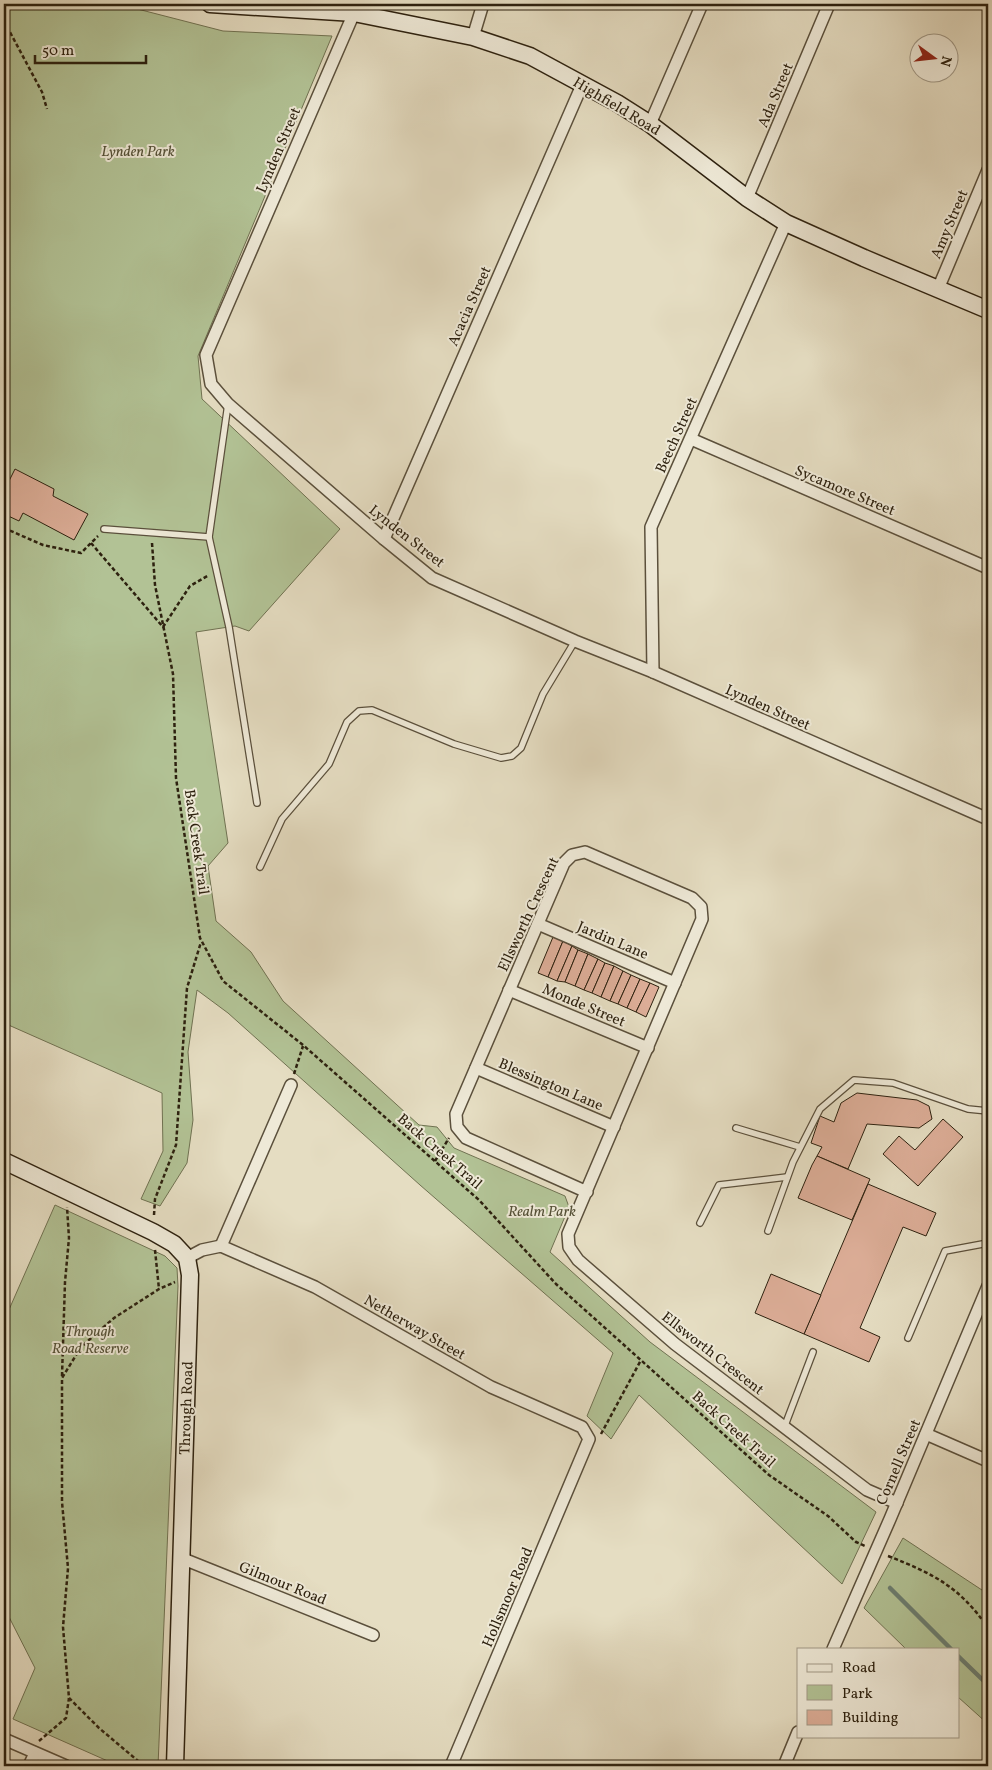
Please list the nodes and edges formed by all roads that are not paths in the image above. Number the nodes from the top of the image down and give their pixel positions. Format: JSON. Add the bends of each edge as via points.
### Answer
{"nodes":[{"id":1,"x":210,"y":4,"type":"edge"},
{"id":2,"x":483,"y":4,"type":"edge"},
{"id":3,"x":702,"y":4,"type":"edge"},
{"id":4,"x":829,"y":4,"type":"edge"},
{"id":5,"x":262,"y":5,"type":"edge"},
{"id":6,"x":354,"y":12,"type":"junction"},
{"id":7,"x":473,"y":37,"type":"junction"},
{"id":8,"x":582,"y":85,"type":"junction"},
{"id":9,"x":650,"y":124,"type":"junction"},
{"id":10,"x":988,"y":170,"type":"edge"},
{"id":11,"x":748,"y":198,"type":"junction"},
{"id":12,"x":786,"y":222,"type":"junction"},
{"id":13,"x":938,"y":289,"type":"junction"},
{"id":14,"x":988,"y":310,"type":"edge"},
{"id":15,"x":228,"y":404,"type":"junction"},
{"id":16,"x":691,"y":439,"type":"junction"},
{"id":17,"x":104,"y":529,"type":"road end"},
{"id":18,"x":209,"y":537,"type":"junction"},
{"id":19,"x":384,"y":539,"type":"junction"},
{"id":20,"x":988,"y":568,"type":"edge"},
{"id":21,"x":575,"y":641,"type":"junction"},
{"id":22,"x":653,"y":672,"type":"junction"},
{"id":23,"x":257,"y":803,"type":"dead end"},
{"id":24,"x":988,"y":819,"type":"edge"},
{"id":25,"x":260,"y":867,"type":"dead end"},
{"id":26,"x":538,"y":924,"type":"junction"},
{"id":27,"x":676,"y":983,"type":"junction"},
{"id":28,"x":510,"y":990,"type":"junction"},
{"id":29,"x":648,"y":1048,"type":"junction"},
{"id":30,"x":476,"y":1068,"type":"junction"},
{"id":31,"x":291,"y":1085,"type":"road end"},
{"id":32,"x":988,"y":1111,"type":"edge"},
{"id":33,"x":614,"y":1127,"type":"junction"},
{"id":34,"x":736,"y":1128,"type":"dead end"},
{"id":35,"x":800,"y":1147,"type":"junction"},
{"id":36,"x":4,"y":1161,"type":"edge"},
{"id":37,"x":787,"y":1177,"type":"junction"},
{"id":38,"x":587,"y":1192,"type":"junction"},
{"id":39,"x":700,"y":1223,"type":"dead end"},
{"id":40,"x":768,"y":1230,"type":"dead end"},
{"id":41,"x":988,"y":1243,"type":"edge"},
{"id":42,"x":221,"y":1246,"type":"junction"},
{"id":43,"x":187,"y":1258,"type":"junction"},
{"id":44,"x":988,"y":1286,"type":"edge"},
{"id":45,"x":908,"y":1338,"type":"dead end"},
{"id":46,"x":813,"y":1352,"type":"dead end"},
{"id":47,"x":784,"y":1428,"type":"junction"},
{"id":48,"x":926,"y":1434,"type":"junction"},
{"id":49,"x":587,"y":1443,"type":"joint"},
{"id":50,"x":988,"y":1461,"type":"edge"},
{"id":51,"x":897,"y":1503,"type":"junction"},
{"id":52,"x":181,"y":1558,"type":"junction"},
{"id":53,"x":373,"y":1635,"type":"dead end"},
{"id":54,"x":833,"y":1648,"type":"edge"},
{"id":55,"x":797,"y":1734,"type":"edge"},
{"id":56,"x":4,"y":1740,"type":"edge"},
{"id":57,"x":32,"y":1751,"type":"junction"},
{"id":58,"x":29,"y":1766,"type":"edge"},
{"id":59,"x":66,"y":1766,"type":"edge"},
{"id":60,"x":175,"y":1766,"type":"edge"},
{"id":61,"x":452,"y":1766,"type":"edge"},
{"id":62,"x":784,"y":1766,"type":"edge"}],
"edges":[{"from":1,"to":5,"type":"main road","name":"Highfield Road"},
{"from":2,"to":7,"type":"street"},
{"from":3,"to":9,"type":"street"},
{"from":4,"to":11,"type":"street","name":"Ada Street"},
{"from":5,"to":6,"type":"main road","name":"Highfield Road"},
{"from":6,"to":7,"type":"main road","name":"Highfield Road"},
{"from":6,"to":15,"type":"street","name":"Lynden Street","via":[[206,355],[210,384]]},
{"from":7,"to":8,"type":"main road","name":"Highfield Road","via":[[530,56]]},
{"from":8,"to":9,"type":"main road","name":"Highfield Road"},
{"from":8,"to":19,"type":"street","name":"Acacia Street"},
{"from":9,"to":11,"type":"main road","name":"Highfield Road"},
{"from":10,"to":13,"type":"street","name":"Amy Street"},
{"from":11,"to":12,"type":"main road","name":"Highfield Road"},
{"from":12,"to":13,"type":"main road","name":"Highfield Road"},
{"from":12,"to":16,"type":"street","name":"Beech Street"},
{"from":13,"to":14,"type":"main road","name":"Highfield Road"},
{"from":15,"to":18,"type":"lane"},
{"from":15,"to":19,"type":"street","name":"Lynden Street"},
{"from":16,"to":20,"type":"street","name":"Sycamore Street"},
{"from":16,"to":22,"type":"street","name":"Beech Street","via":[[651,527]]},
{"from":17,"to":18,"type":"lane"},
{"from":18,"to":23,"type":"lane","via":[[229,627]]},
{"from":19,"to":21,"type":"street","name":"Lynden Street","via":[[432,578]]},
{"from":21,"to":22,"type":"street","name":"Lynden Street"},
{"from":21,"to":25,"type":"lane","via":[[543,694],[521,748],[512,756],[501,758],[454,744],[372,710],[358,711],[347,722],[329,764],[282,819]]},
{"from":22,"to":24,"type":"street","name":"Lynden Street"},
{"from":26,"to":27,"type":"street","name":"Jardin Lane"},
{"from":26,"to":27,"type":"street","name":"Ellsworth Crescent","via":[[564,862],[572,855],[584,852],[692,898],[701,907],[702,919]]},
{"from":26,"to":28,"type":"street","name":"Ellsworth Crescent"},
{"from":27,"to":29,"type":"street","name":"Ellsworth Crescent"},
{"from":28,"to":29,"type":"street","name":"Monde Street"},
{"from":28,"to":30,"type":"street","name":"Ellsworth Crescent"},
{"from":29,"to":33,"type":"street","name":"Ellsworth Crescent"},
{"from":30,"to":33,"type":"street","name":"Blessington Lane"},
{"from":30,"to":38,"type":"street","name":"Ellsworth Crescent","via":[[456,1114],[457,1127],[466,1138]]},
{"from":31,"to":42,"type":"street"},
{"from":32,"to":35,"type":"lane","via":[[968,1109],[893,1083],[854,1080],[820,1109]]},
{"from":33,"to":38,"type":"street","name":"Ellsworth Crescent"},
{"from":34,"to":35,"type":"lane"},
{"from":35,"to":37,"type":"lane"},
{"from":36,"to":43,"type":"main road","via":[[153,1232],[174,1244]]},
{"from":37,"to":39,"type":"lane","via":[[719,1185]]},
{"from":37,"to":40,"type":"lane"},
{"from":38,"to":47,"type":"street","name":"Ellsworth Crescent","via":[[568,1234],[570,1247],[578,1260],[676,1344]]},
{"from":41,"to":45,"type":"lane","via":[[945,1251]]},
{"from":42,"to":43,"type":"street","via":[[202,1250]]},
{"from":42,"to":49,"type":"street","name":"Netherway Street","via":[[315,1287],[491,1388],[582,1427]]},
{"from":43,"to":52,"type":"main road","name":"Through Road","via":[[190,1275]]},
{"from":44,"to":48,"type":"street","name":"Cornell Street"},
{"from":46,"to":47,"type":"lane"},
{"from":47,"to":51,"type":"street","name":"Ellsworth Crescent","via":[[867,1490]]},
{"from":48,"to":50,"type":"street"},
{"from":48,"to":51,"type":"street","name":"Cornell Street"},
{"from":49,"to":61,"type":"street","name":"Hollsmoor Road"},
{"from":51,"to":54,"type":"street","name":"Cornell Street"},
{"from":52,"to":53,"type":"street","name":"Gilmour Road"},
{"from":52,"to":60,"type":"main road","name":"Through Road"},
{"from":55,"to":62,"type":"street"},
{"from":56,"to":57,"type":"street"},
{"from":57,"to":58,"type":"street"},
{"from":57,"to":59,"type":"street"}]}
